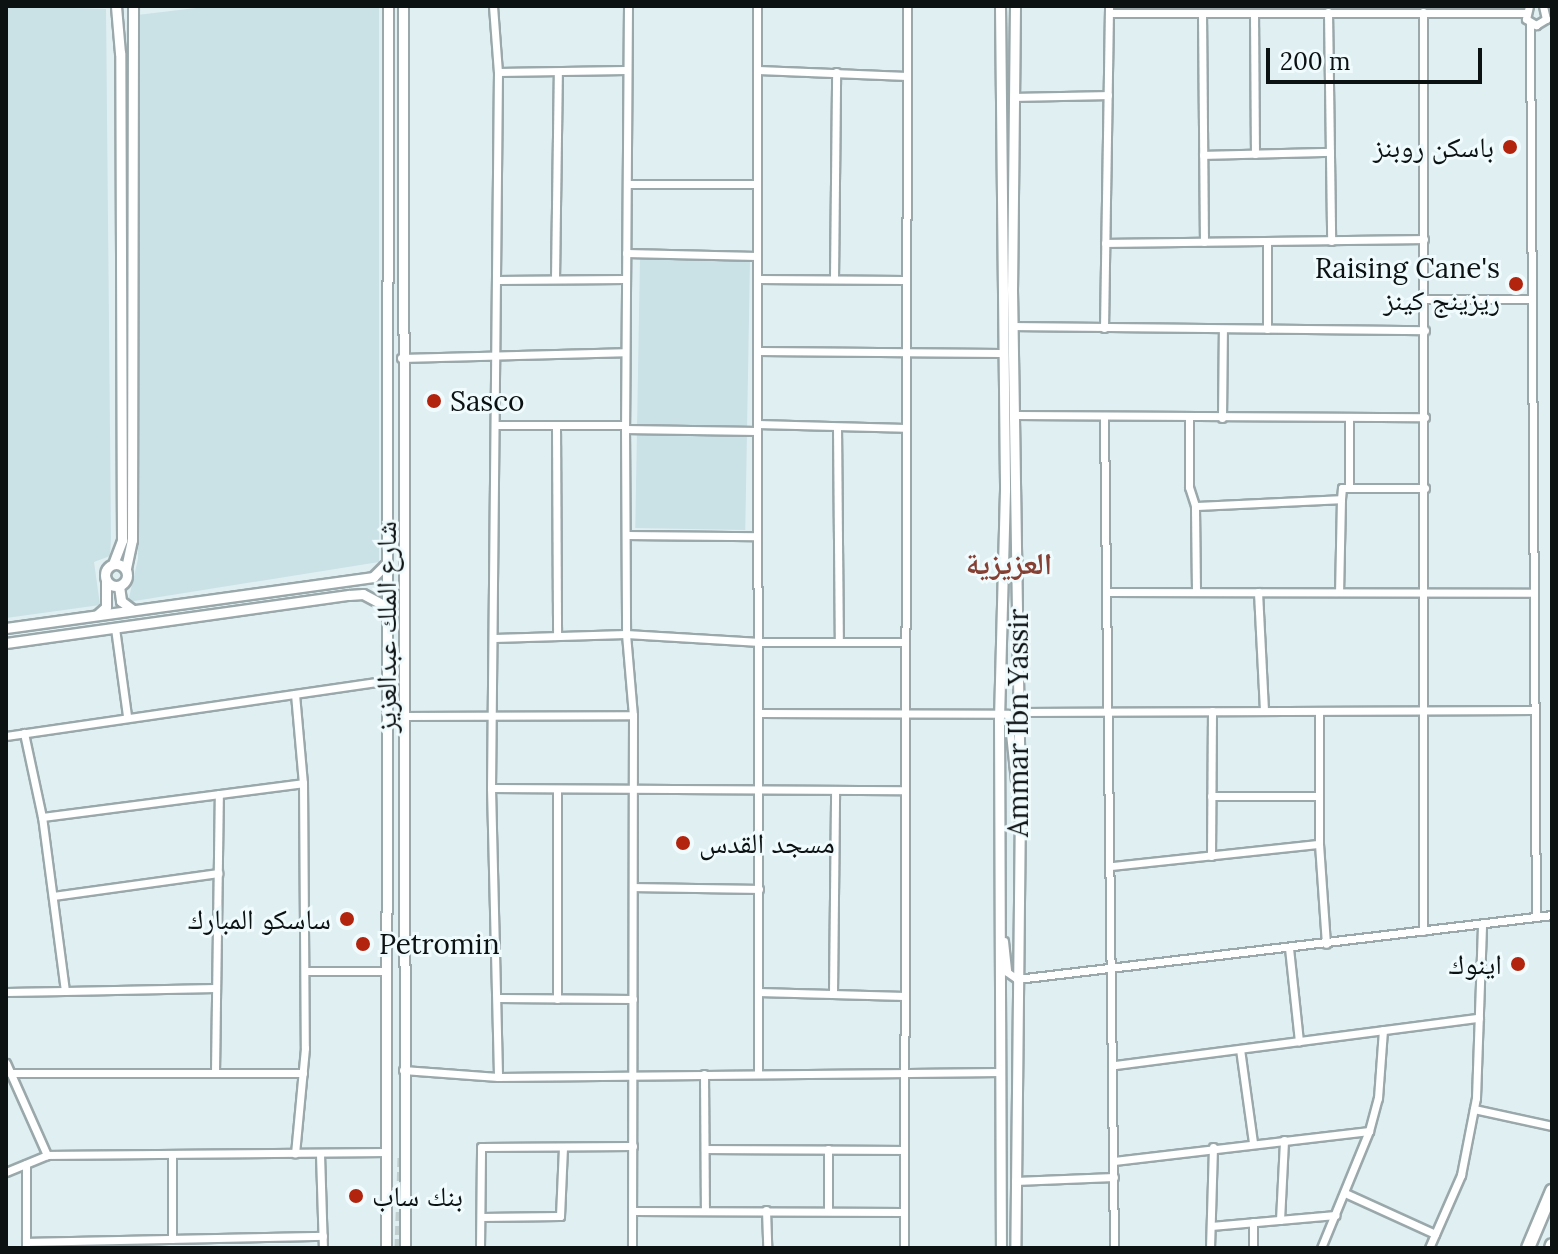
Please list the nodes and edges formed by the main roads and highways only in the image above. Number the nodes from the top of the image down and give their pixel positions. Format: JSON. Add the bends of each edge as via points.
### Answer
{"nodes":[{"id":1,"x":1552,"y":1191,"type":"edge"},
{"id":2,"x":1528,"y":1248,"type":"edge"}],
"edges":[{"from":1,"to":2,"type":"main road"}]}
